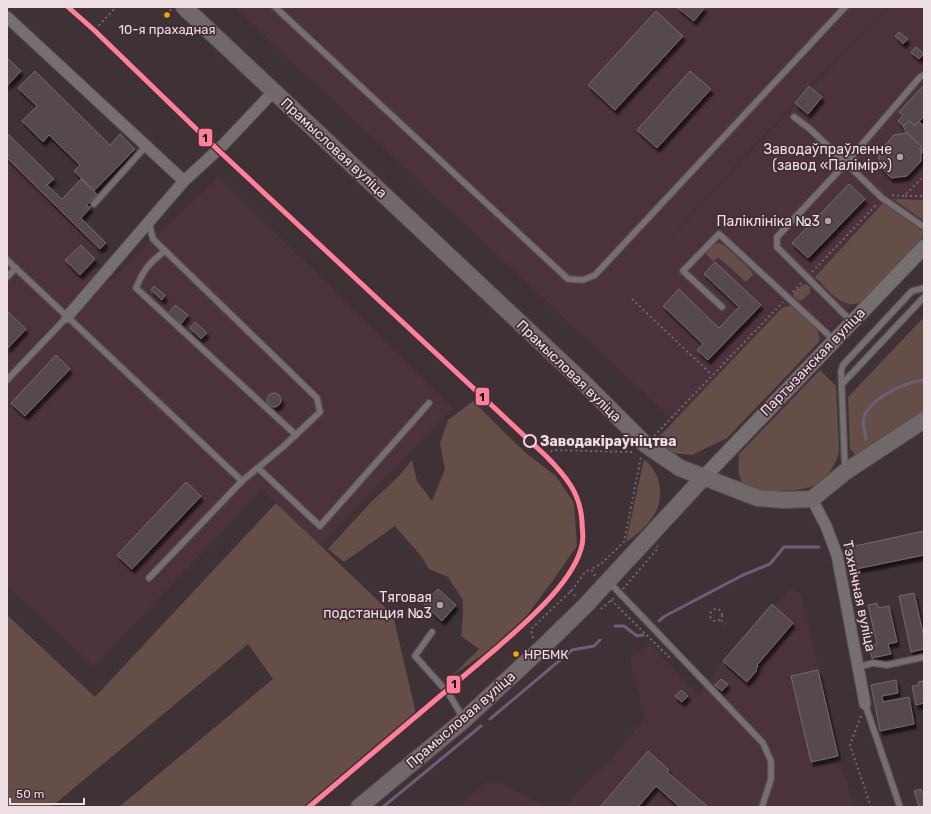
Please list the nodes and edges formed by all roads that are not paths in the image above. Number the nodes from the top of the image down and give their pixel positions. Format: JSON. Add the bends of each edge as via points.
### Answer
{"nodes":[{"id":1,"x":184,"y":7,"type":"edge"},
{"id":2,"x":275,"y":7,"type":"edge"},
{"id":3,"x":845,"y":7,"type":"edge"},
{"id":4,"x":7,"y":17,"type":"edge"},
{"id":5,"x":924,"y":75,"type":"edge"},
{"id":6,"x":273,"y":92,"type":"junction"},
{"id":7,"x":794,"y":117,"type":"dead end"},
{"id":8,"x":146,"y":146,"type":"junction"},
{"id":9,"x":846,"y":163,"type":"junction"},
{"id":10,"x":184,"y":181,"type":"junction"},
{"id":11,"x":94,"y":204,"type":"dead end"},
{"id":12,"x":149,"y":222,"type":"junction"},
{"id":13,"x":924,"y":227,"type":"edge"},
{"id":14,"x":924,"y":247,"type":"edge"},
{"id":15,"x":166,"y":251,"type":"junction"},
{"id":16,"x":7,"y":260,"type":"edge"},
{"id":17,"x":16,"y":268,"type":"junction"},
{"id":18,"x":7,"y":277,"type":"edge"},
{"id":19,"x":924,"y":288,"type":"edge"},
{"id":20,"x":924,"y":297,"type":"edge"},
{"id":21,"x":722,"y":307,"type":"dead end"},
{"id":22,"x":67,"y":317,"type":"junction"},
{"id":23,"x":852,"y":322,"type":"junction"},
{"id":24,"x":835,"y":340,"type":"junction"},
{"id":25,"x":7,"y":380,"type":"edge"},
{"id":26,"x":842,"y":384,"type":"junction"},
{"id":27,"x":429,"y":403,"type":"dead end"},
{"id":28,"x":924,"y":420,"type":"edge"},
{"id":29,"x":296,"y":435,"type":"junction"},
{"id":30,"x":258,"y":468,"type":"junction"},
{"id":31,"x":845,"y":472,"type":"junction"},
{"id":32,"x":703,"y":478,"type":"junction"},
{"id":33,"x":242,"y":481,"type":"junction"},
{"id":34,"x":812,"y":499,"type":"junction"},
{"id":35,"x":149,"y":578,"type":"dead end"},
{"id":36,"x":608,"y":581,"type":"junction"},
{"id":37,"x":432,"y":632,"type":"dead end"},
{"id":38,"x":924,"y":657,"type":"edge"},
{"id":39,"x":859,"y":666,"type":"junction"},
{"id":40,"x":865,"y":704,"type":"joint"},
{"id":41,"x":464,"y":720,"type":"junction"},
{"id":42,"x":358,"y":807,"type":"edge"},
{"id":43,"x":762,"y":807,"type":"edge"},
{"id":44,"x":900,"y":807,"type":"edge"}],
"edges":[{"from":1,"to":6,"type":"main road","name":"Прамысловая вуліца"},
{"from":2,"to":3,"type":"lane","via":[[568,279],[583,280],[595,275]]},
{"from":4,"to":8,"type":"street"},
{"from":5,"to":9,"type":"lane"},
{"from":6,"to":10,"type":"street","via":[[223,146]]},
{"from":6,"to":32,"type":"main road","name":"Прамысловая вуліца","via":[[581,380],[644,449]]},
{"from":7,"to":9,"type":"lane"},
{"from":8,"to":10,"type":"street"},
{"from":8,"to":11,"type":"lane"},
{"from":9,"to":13,"type":"lane","via":[[882,198]]},
{"from":9,"to":23,"type":"lane","via":[[777,237],[777,247]]},
{"from":10,"to":12,"type":"street"},
{"from":12,"to":15,"type":"lane","via":[[153,239]]},
{"from":12,"to":22,"type":"street"},
{"from":14,"to":23,"type":"street","name":"Партызанская вуліца"},
{"from":15,"to":29,"type":"lane","via":[[317,398],[320,412]]},
{"from":15,"to":29,"type":"lane","via":[[150,263],[136,288]]},
{"from":16,"to":17,"type":"lane"},
{"from":17,"to":18,"type":"lane"},
{"from":17,"to":22,"type":"lane"},
{"from":19,"to":26,"type":"lane","via":[[912,291],[843,365]]},
{"from":20,"to":26,"type":"lane"},
{"from":21,"to":24,"type":"lane","via":[[683,271],[719,234]]},
{"from":22,"to":25,"type":"lane"},
{"from":22,"to":33,"type":"lane"},
{"from":23,"to":24,"type":"street","name":"Партызанская вуліца"},
{"from":24,"to":32,"type":"street","name":"Партызанская вуліца"},
{"from":26,"to":31,"type":"lane"},
{"from":27,"to":30,"type":"lane","via":[[320,526]]},
{"from":28,"to":31,"type":"main road"},
{"from":29,"to":30,"type":"lane"},
{"from":30,"to":33,"type":"lane"},
{"from":31,"to":34,"type":"main road"},
{"from":32,"to":34,"type":"main road","via":[[758,498]]},
{"from":32,"to":36,"type":"main road","name":"Прамысловая вуліца"},
{"from":33,"to":35,"type":"lane"},
{"from":34,"to":39,"type":"street","name":"Тэхнічная вуліца","via":[[837,555]]},
{"from":36,"to":41,"type":"main road","name":"Прамысловая вуліца","via":[[546,644]]},
{"from":36,"to":43,"type":"lane","via":[[763,743],[771,761],[771,779]]},
{"from":37,"to":41,"type":"lane","via":[[415,656],[449,694]]},
{"from":38,"to":39,"type":"lane","via":[[887,665],[873,663]]},
{"from":39,"to":40,"type":"street","name":"Тэхнічная вуліца"},
{"from":40,"to":44,"type":"lane"},
{"from":41,"to":42,"type":"main road","name":"Прамысловая вуліца"}]}
